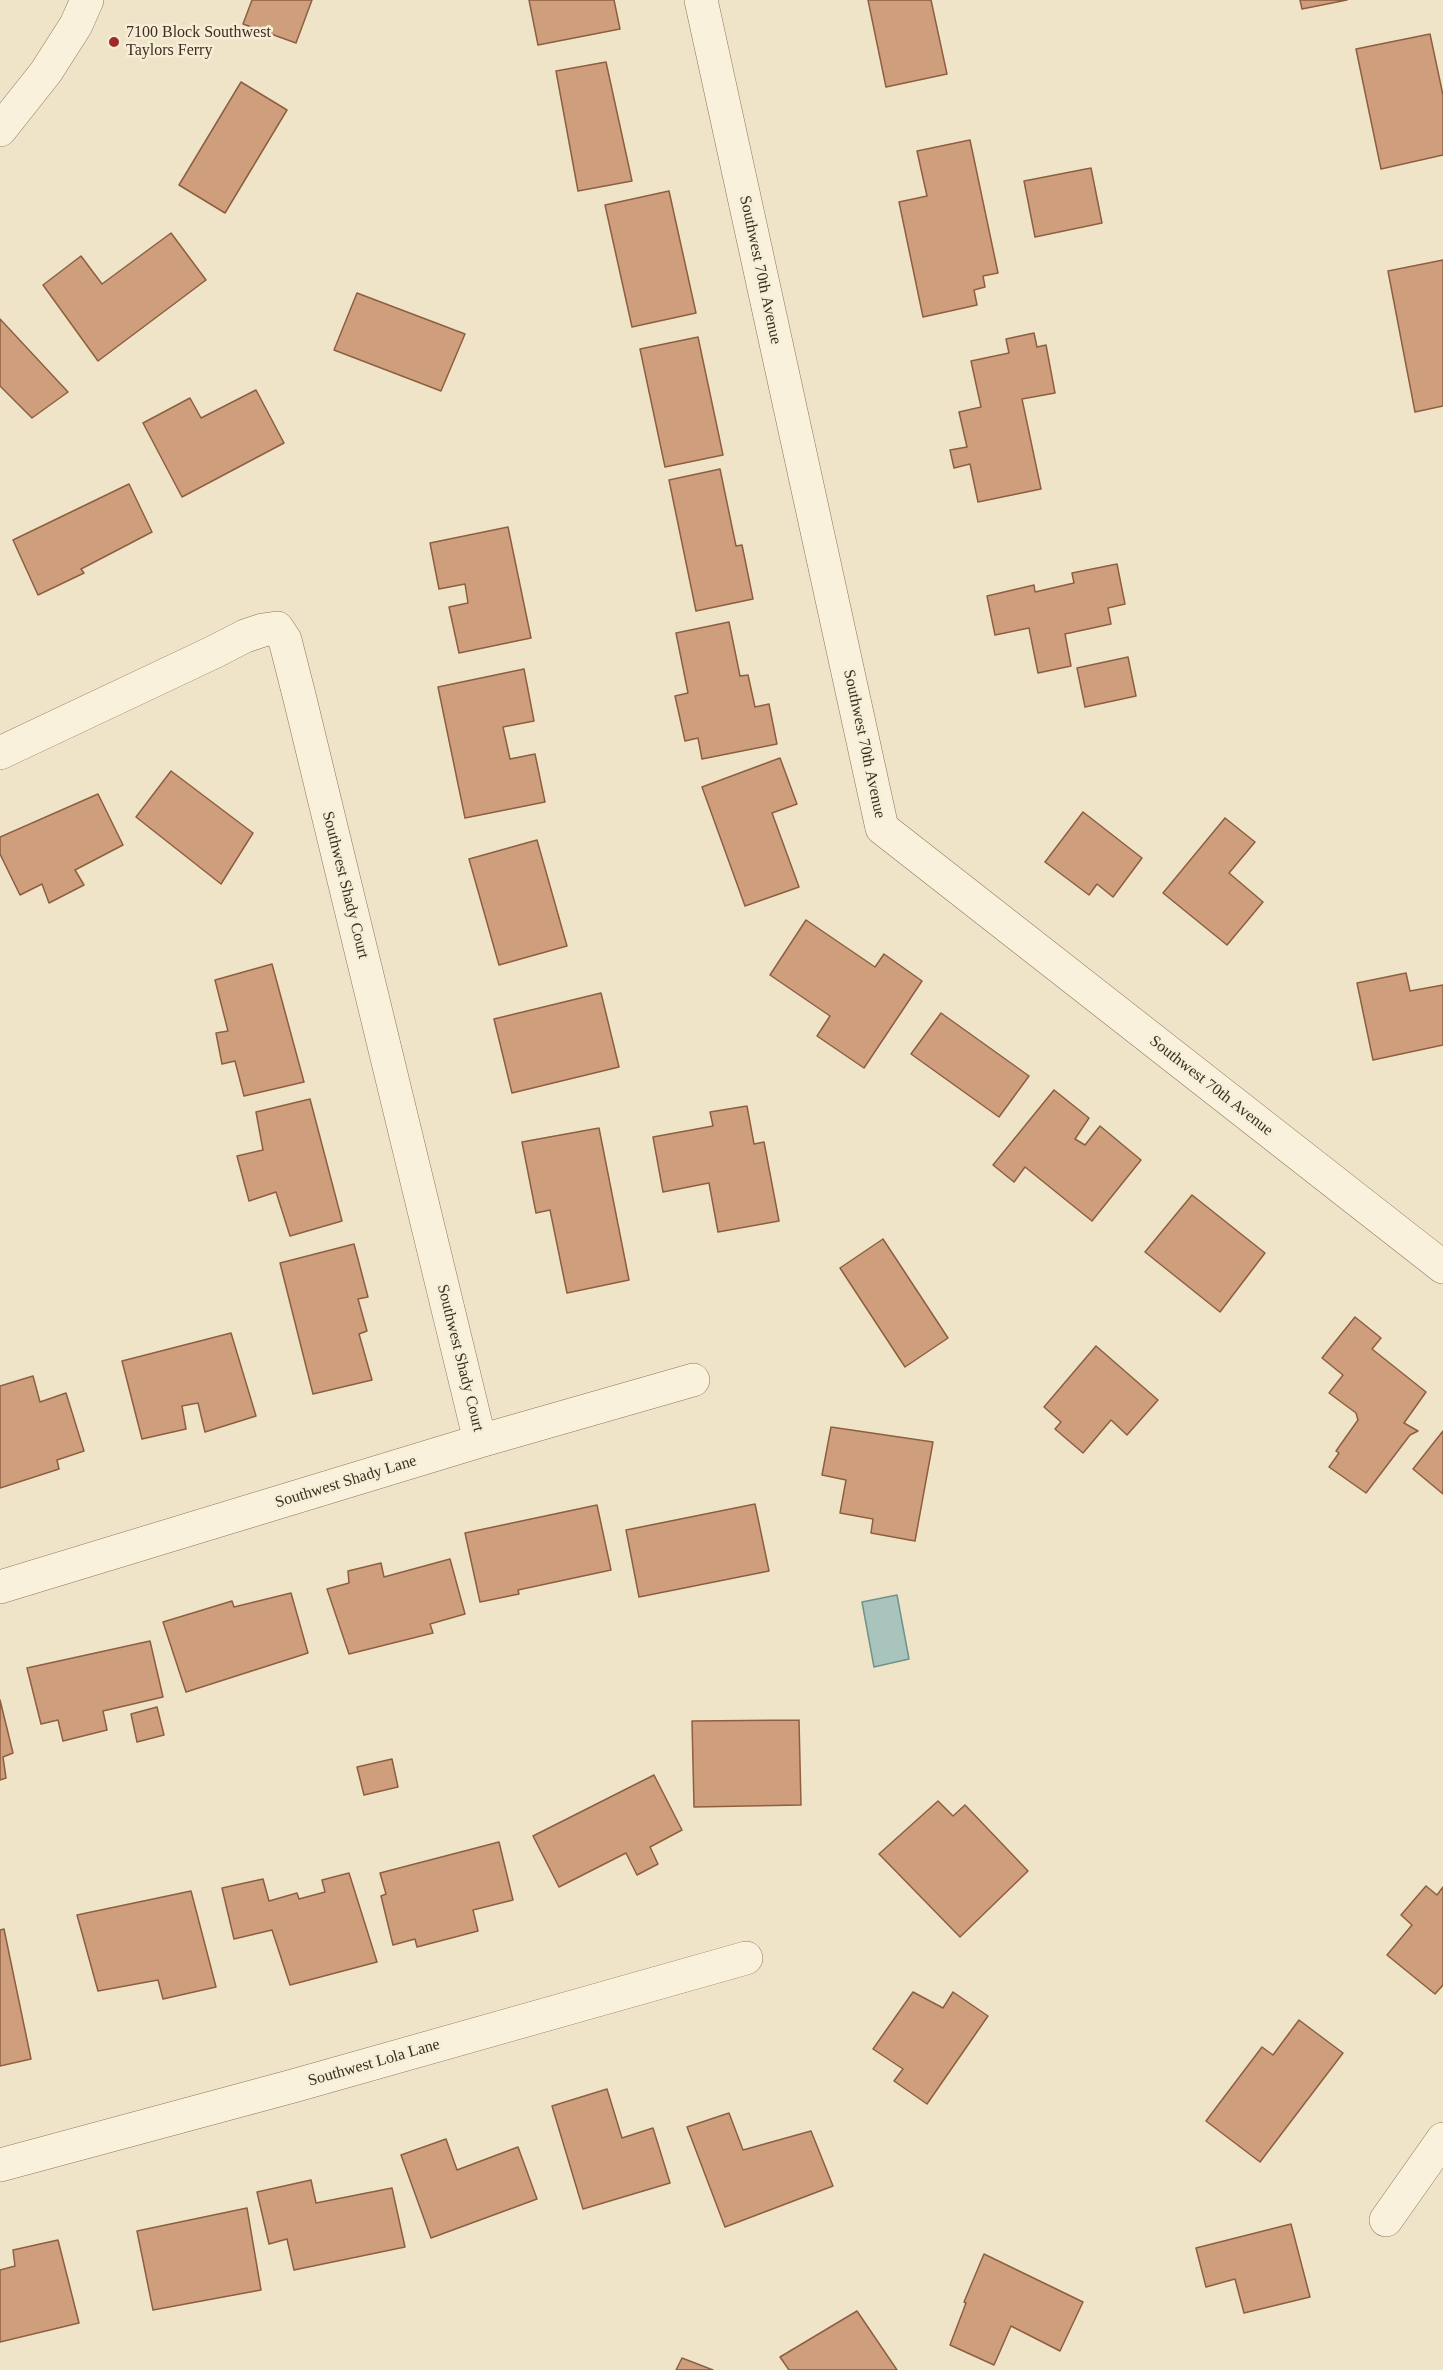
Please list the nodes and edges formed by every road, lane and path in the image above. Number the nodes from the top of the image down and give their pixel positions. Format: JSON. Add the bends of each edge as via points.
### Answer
{"nodes":[{"id":1,"x":87,"y":0,"type":"edge"},
{"id":2,"x":701,"y":0,"type":"edge"},
{"id":3,"x":0,"y":130,"type":"edge"},
{"id":4,"x":0,"y":753,"type":"edge"},
{"id":5,"x":1443,"y":1267,"type":"edge"},
{"id":6,"x":693,"y":1380,"type":"dead end"},
{"id":7,"x":480,"y":1441,"type":"junction"},
{"id":8,"x":0,"y":1587,"type":"edge"},
{"id":9,"x":746,"y":1958,"type":"dead end"},
{"id":10,"x":1443,"y":2139,"type":"edge"},
{"id":11,"x":0,"y":2165,"type":"edge"},
{"id":12,"x":1386,"y":2220,"type":"dead end"}],
"edges":[{"from":1,"to":3,"type":"street","via":[[46,72]]},
{"from":2,"to":5,"type":"street","name":"Southwest 70th Avenue","via":[[882,828]]},
{"from":4,"to":7,"type":"street","name":"Southwest Shady Court","via":[[245,636],[277,628],[285,640],[300,699]]},
{"from":6,"to":7,"type":"street","name":"Southwest Shady Lane"},
{"from":7,"to":8,"type":"street","name":"Southwest Shady Lane"},
{"from":9,"to":11,"type":"street","name":"Southwest Lola Lane"},
{"from":10,"to":12,"type":"street"}]}
